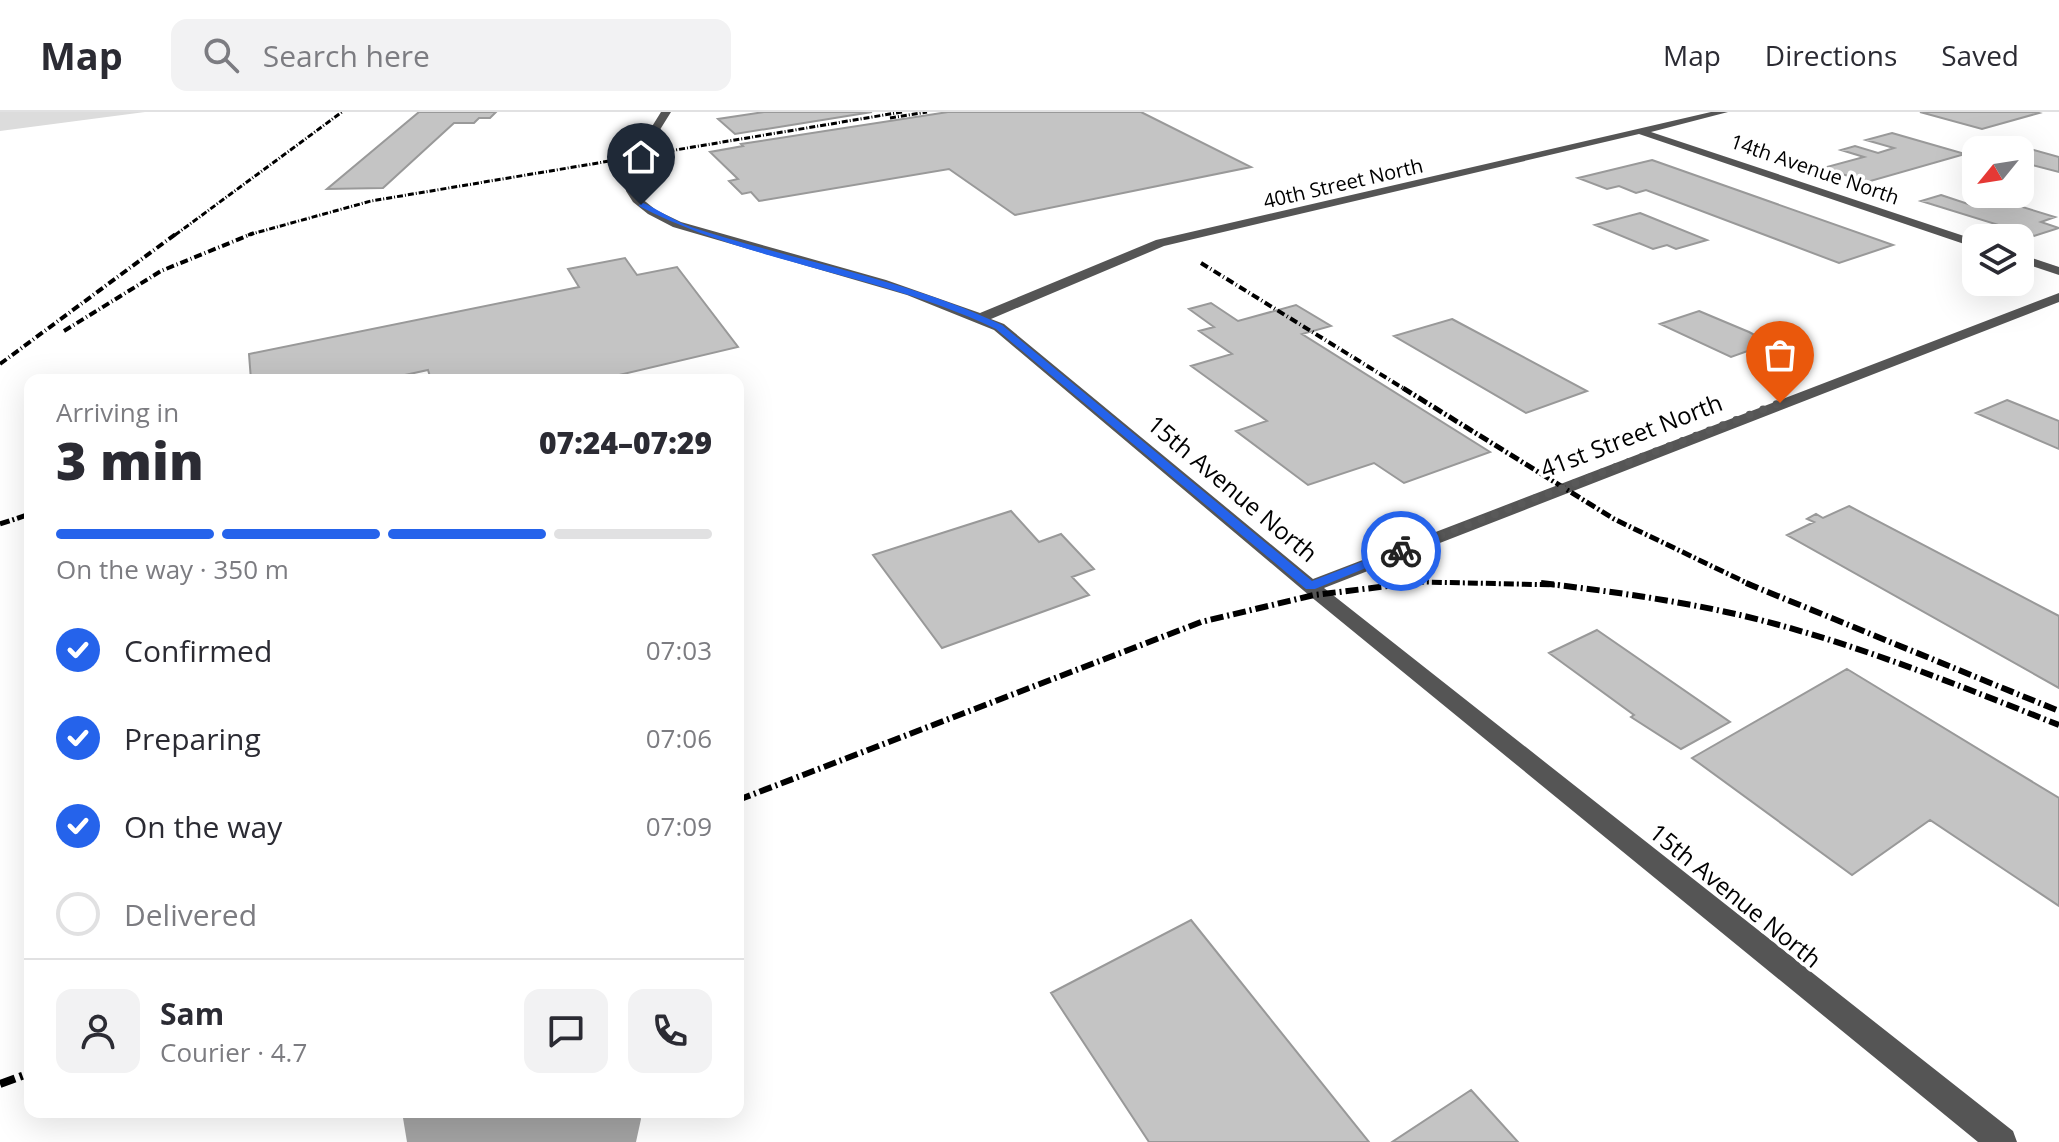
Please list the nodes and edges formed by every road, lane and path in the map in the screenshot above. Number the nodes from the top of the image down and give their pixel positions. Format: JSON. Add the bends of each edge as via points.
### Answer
{"nodes":[{"id":1,"x":666,"y":112,"type":"edge"},
{"id":2,"x":1723,"y":112,"type":"edge"},
{"id":3,"x":1642,"y":132,"type":"junction"},
{"id":4,"x":1962,"y":239,"type":"edge"},
{"id":5,"x":2034,"y":263,"type":"edge"},
{"id":6,"x":2059,"y":271,"type":"edge"},
{"id":7,"x":2059,"y":297,"type":"edge"},
{"id":8,"x":981,"y":318,"type":"junction"},
{"id":9,"x":1311,"y":586,"type":"junction"},
{"id":10,"x":2002,"y":1142,"type":"edge"}],
"edges":[{"from":1,"to":8,"type":"street","name":"15th Avenue North","via":[[628,173],[632,195],[654,214]]},
{"from":2,"to":3,"type":"street","name":"40th Street North"},
{"from":3,"to":4,"type":"street","name":"14th Avenue North"},
{"from":3,"to":8,"type":"street","name":"40th Street North","via":[[1160,243]]},
{"from":5,"to":6,"type":"street"},
{"from":7,"to":9,"type":"street","name":"41st Street North"},
{"from":8,"to":9,"type":"street","name":"15th Avenue North","via":[[999,327]]},
{"from":9,"to":10,"type":"street","name":"15th Avenue North"}]}
